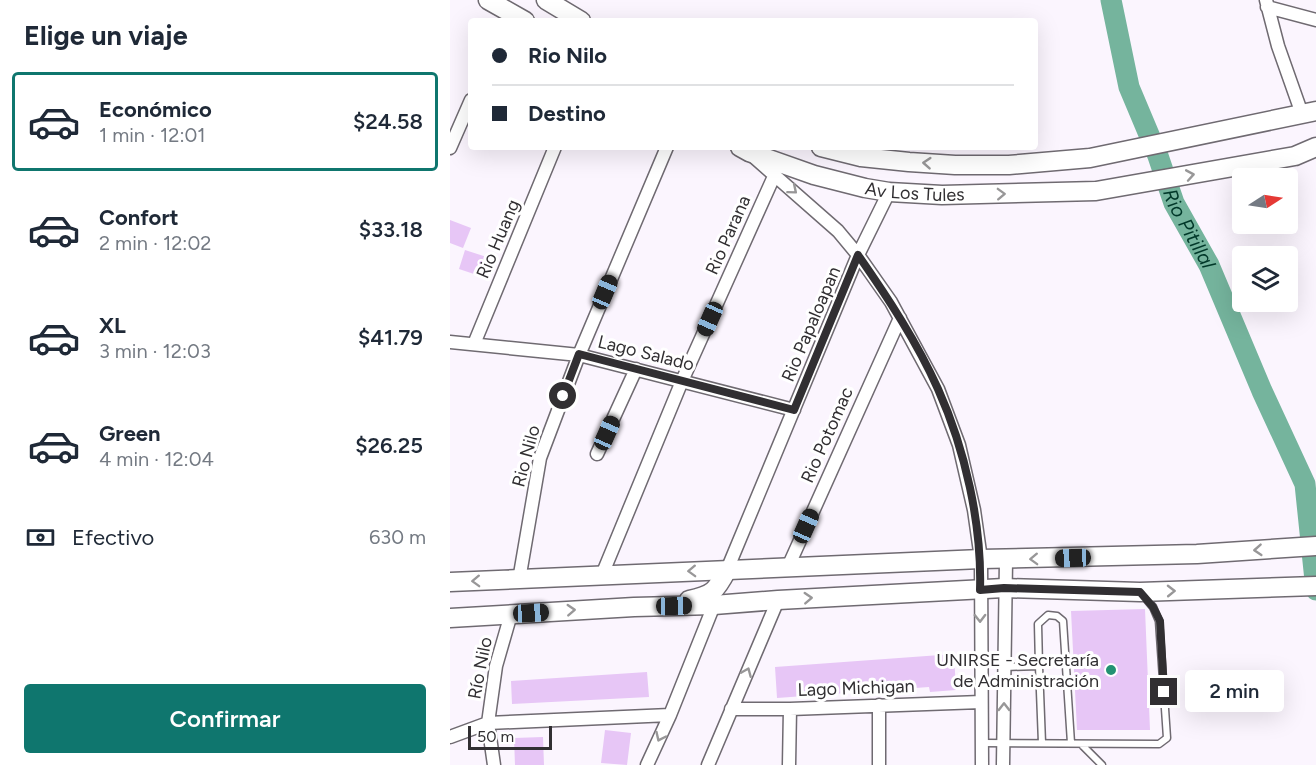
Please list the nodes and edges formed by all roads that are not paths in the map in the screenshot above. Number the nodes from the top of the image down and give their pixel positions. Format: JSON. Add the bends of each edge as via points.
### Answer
{"nodes":[{"id":1,"x":488,"y":0,"type":"edge"},
{"id":2,"x":546,"y":0,"type":"edge"},
{"id":3,"x":1267,"y":3,"type":"edge"},
{"id":4,"x":514,"y":18,"type":"edge"},
{"id":5,"x":576,"y":18,"type":"edge"},
{"id":6,"x":1316,"y":20,"type":"edge"},
{"id":7,"x":468,"y":107,"type":"edge"},
{"id":8,"x":1302,"y":114,"type":"edge"},
{"id":9,"x":1316,"y":147,"type":"edge"},
{"id":10,"x":450,"y":148,"type":"edge"},
{"id":11,"x":554,"y":150,"type":"edge"},
{"id":12,"x":667,"y":150,"type":"edge"},
{"id":13,"x":744,"y":150,"type":"edge"},
{"id":14,"x":833,"y":150,"type":"edge"},
{"id":15,"x":775,"y":174,"type":"junction"},
{"id":16,"x":889,"y":192,"type":"junction"},
{"id":17,"x":858,"y":255,"type":"junction"},
{"id":18,"x":900,"y":318,"type":"junction"},
{"id":19,"x":450,"y":342,"type":"edge"},
{"id":20,"x":474,"y":344,"type":"junction"},
{"id":21,"x":579,"y":354,"type":"junction"},
{"id":22,"x":636,"y":369,"type":"junction"},
{"id":23,"x":682,"y":381,"type":"junction"},
{"id":24,"x":794,"y":410,"type":"junction"},
{"id":25,"x":597,"y":454,"type":"dead end"},
{"id":26,"x":1316,"y":546,"type":"edge"},
{"id":27,"x":981,"y":560,"type":"junction"},
{"id":28,"x":1006,"y":560,"type":"junction"},
{"id":29,"x":788,"y":567,"type":"junction"},
{"id":30,"x":727,"y":570,"type":"junction"},
{"id":31,"x":602,"y":575,"type":"junction"},
{"id":32,"x":519,"y":580,"type":"junction"},
{"id":33,"x":450,"y":582,"type":"edge"},
{"id":34,"x":1316,"y":585,"type":"edge"},
{"id":35,"x":1004,"y":588,"type":"junction"},
{"id":36,"x":980,"y":590,"type":"junction"},
{"id":37,"x":1140,"y":592,"type":"junction"},
{"id":38,"x":778,"y":600,"type":"junction"},
{"id":39,"x":714,"y":605,"type":"junction"},
{"id":40,"x":634,"y":607,"type":"junction"},
{"id":41,"x":511,"y":614,"type":"junction"},
{"id":42,"x":450,"y":618,"type":"edge"},
{"id":43,"x":1039,"y":666,"type":"junction"},
{"id":44,"x":1004,"y":667,"type":"junction"},
{"id":45,"x":981,"y":702,"type":"junction"},
{"id":46,"x":879,"y":705,"type":"junction"},
{"id":47,"x":731,"y":709,"type":"junction"},
{"id":48,"x":790,"y":709,"type":"junction"},
{"id":49,"x":670,"y":715,"type":"junction"},
{"id":50,"x":488,"y":723,"type":"junction"},
{"id":51,"x":450,"y":737,"type":"edge"},
{"id":52,"x":982,"y":743,"type":"junction"},
{"id":53,"x":1003,"y":743,"type":"junction"},
{"id":54,"x":1042,"y":743,"type":"junction"},
{"id":55,"x":1071,"y":743,"type":"junction"},
{"id":56,"x":1080,"y":743,"type":"junction"},
{"id":57,"x":494,"y":765,"type":"edge"},
{"id":58,"x":647,"y":765,"type":"edge"},
{"id":59,"x":708,"y":765,"type":"edge"},
{"id":60,"x":789,"y":765,"type":"edge"},
{"id":61,"x":879,"y":765,"type":"edge"},
{"id":62,"x":982,"y":765,"type":"edge"},
{"id":63,"x":1003,"y":765,"type":"edge"},
{"id":64,"x":1102,"y":765,"type":"edge"}],
"edges":[{"from":1,"to":4,"type":"street"},
{"from":2,"to":5,"type":"street"},
{"from":3,"to":6,"type":"street"},
{"from":3,"to":8,"type":"street"},
{"from":7,"to":10,"type":"street"},
{"from":8,"to":14,"type":"street","name":"Av Los Tules","one_way":true,"via":[[1090,158],[1009,165],[861,157]]},
{"from":16,"to":9,"type":"street","name":"Av Los Tules","one_way":true,"via":[[987,195],[1104,190],[1295,156]]},
{"from":11,"to":20,"type":"street","name":"Rio Huang"},
{"from":12,"to":21,"type":"street","name":"Rio Nilo"},
{"from":13,"to":15,"type":"street"},
{"from":13,"to":16,"type":"street","name":"Av Los Tules","via":[[814,175]]},
{"from":15,"to":17,"type":"street","one_way":true,"via":[[838,231]]},
{"from":15,"to":23,"type":"street","name":"Rio Parana"},
{"from":16,"to":17,"type":"street","name":"Rio Papaloapan"},
{"from":17,"to":18,"type":"street"},
{"from":17,"to":24,"type":"street","name":"Rio Papaloapan"},
{"from":18,"to":27,"type":"street","via":[[938,389],[959,446]]},
{"from":18,"to":29,"type":"street","name":"Rio Potomac"},
{"from":19,"to":20,"type":"street","name":"Lago Salado"},
{"from":20,"to":21,"type":"street","name":"Lago Salado"},
{"from":21,"to":22,"type":"street","name":"Lago Salado"},
{"from":21,"to":32,"type":"street","name":"Rio Nilo","via":[[540,458]]},
{"from":22,"to":23,"type":"street","name":"Lago Salado"},
{"from":22,"to":25,"type":"street"},
{"from":23,"to":24,"type":"street","name":"Lago Salado"},
{"from":23,"to":31,"type":"street","name":"Rio Parana"},
{"from":24,"to":30,"type":"street","name":"Rio Papaloapan"},
{"from":26,"to":28,"type":"street","one_way":true},
{"from":27,"to":28,"type":"street"},
{"from":27,"to":29,"type":"street"},
{"from":27,"to":36,"type":"street"},
{"from":28,"to":35,"type":"street"},
{"from":29,"to":30,"type":"street"},
{"from":30,"to":31,"type":"street","one_way":true},
{"from":30,"to":40,"type":"street","via":[[717,589],[707,596]]},
{"from":31,"to":32,"type":"street"},
{"from":32,"to":33,"type":"street","one_way":true},
{"from":37,"to":34,"type":"street","one_way":true},
{"from":35,"to":36,"type":"street"},
{"from":35,"to":37,"type":"street"},
{"from":35,"to":44,"type":"street"},
{"from":38,"to":36,"type":"street","one_way":true},
{"from":36,"to":45,"type":"street","one_way":true},
{"from":37,"to":56,"type":"lane","via":[[1160,621],[1167,738],[1159,744]]},
{"from":38,"to":39,"type":"street"},
{"from":47,"to":38,"type":"street","one_way":true},
{"from":39,"to":40,"type":"street"},
{"from":39,"to":49,"type":"street"},
{"from":41,"to":40,"type":"street","one_way":true},
{"from":41,"to":42,"type":"street"},
{"from":41,"to":50,"type":"street","name":"Río Nilo","via":[[496,666]]},
{"from":43,"to":44,"type":"lane"},
{"from":43,"to":54,"type":"lane"},
{"from":43,"to":55,"type":"lane","via":[[1038,624],[1048,615],[1057,616],[1063,621]]},
{"from":53,"to":44,"type":"street","one_way":true},
{"from":45,"to":46,"type":"street","name":"Lago Michigan"},
{"from":45,"to":52,"type":"street"},
{"from":46,"to":48,"type":"street","name":"Lago Michigan"},
{"from":46,"to":61,"type":"street"},
{"from":47,"to":48,"type":"street","name":"Lago Michigan"},
{"from":47,"to":59,"type":"street"},
{"from":48,"to":60,"type":"street"},
{"from":49,"to":50,"type":"street"},
{"from":49,"to":58,"type":"street","one_way":true},
{"from":50,"to":51,"type":"street"},
{"from":50,"to":57,"type":"street","name":"Río Nilo"},
{"from":52,"to":53,"type":"lane"},
{"from":52,"to":62,"type":"street"},
{"from":53,"to":54,"type":"lane"},
{"from":53,"to":63,"type":"street"},
{"from":54,"to":55,"type":"lane"},
{"from":55,"to":56,"type":"lane"},
{"from":56,"to":64,"type":"lane"}]}
